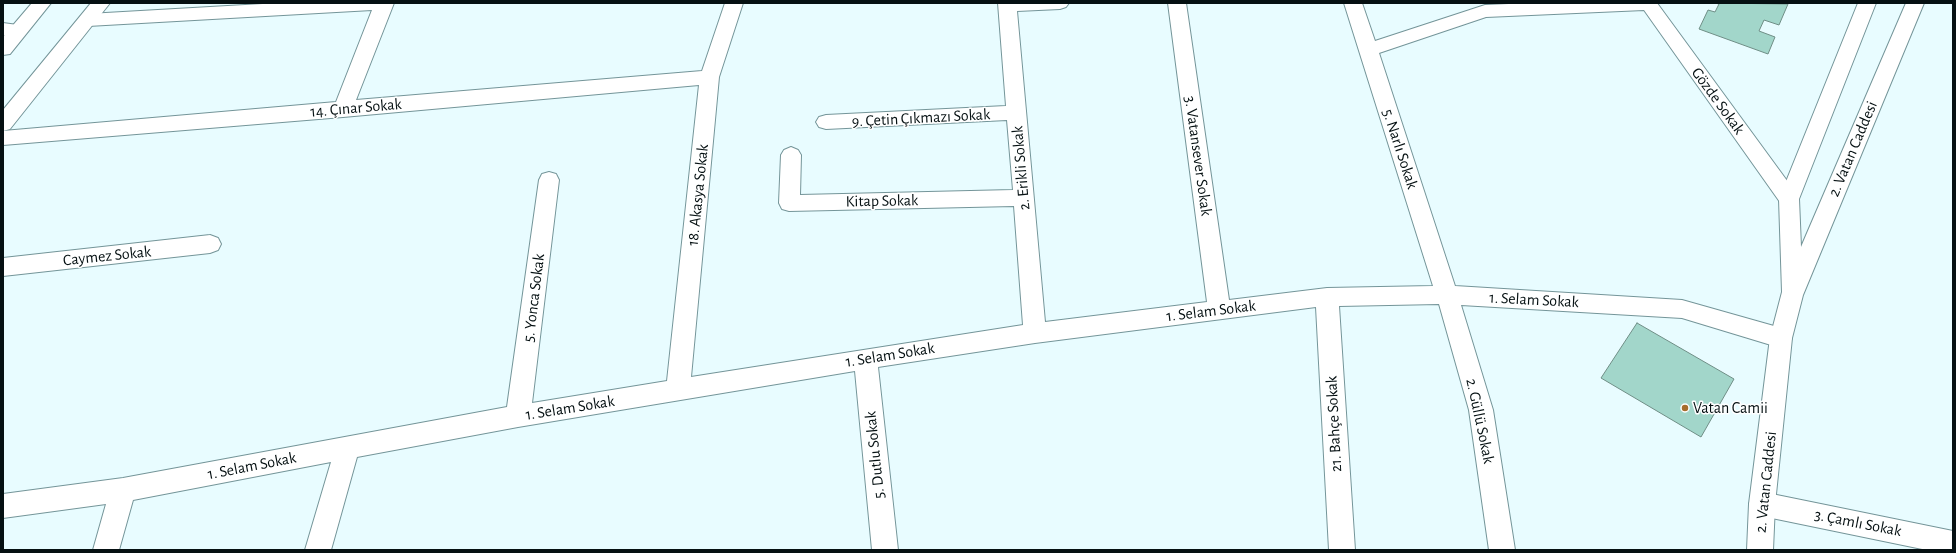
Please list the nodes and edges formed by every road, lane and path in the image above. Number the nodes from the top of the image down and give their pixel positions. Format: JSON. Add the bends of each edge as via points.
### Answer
{"nodes":[{"id":1,"x":42,"y":3,"type":"edge"},
{"id":2,"x":101,"y":3,"type":"edge"},
{"id":3,"x":384,"y":3,"type":"edge"},
{"id":4,"x":734,"y":3,"type":"edge"},
{"id":5,"x":1060,"y":3,"type":"edge"},
{"id":6,"x":1176,"y":3,"type":"edge"},
{"id":7,"x":1353,"y":3,"type":"edge"},
{"id":8,"x":1915,"y":3,"type":"edge"},
{"id":9,"x":1007,"y":4,"type":"edge"},
{"id":10,"x":1648,"y":4,"type":"edge"},
{"id":11,"x":1865,"y":4,"type":"edge"},
{"id":12,"x":1484,"y":7,"type":"edge"},
{"id":13,"x":88,"y":20,"type":"junction"},
{"id":14,"x":11,"y":30,"type":"edge"},
{"id":15,"x":3,"y":49,"type":"edge"},
{"id":16,"x":1368,"y":50,"type":"junction"},
{"id":17,"x":709,"y":77,"type":"junction"},
{"id":18,"x":343,"y":110,"type":"junction"},
{"id":19,"x":1016,"y":114,"type":"junction"},
{"id":20,"x":826,"y":122,"type":"dead end"},
{"id":21,"x":3,"y":124,"type":"edge"},
{"id":22,"x":3,"y":138,"type":"edge"},
{"id":23,"x":791,"y":155,"type":"dead end"},
{"id":24,"x":549,"y":180,"type":"dead end"},
{"id":25,"x":1024,"y":198,"type":"junction"},
{"id":26,"x":1789,"y":199,"type":"junction"},
{"id":27,"x":210,"y":244,"type":"dead end"},
{"id":28,"x":3,"y":267,"type":"edge"},
{"id":29,"x":1447,"y":295,"type":"junction"},
{"id":30,"x":1792,"y":295,"type":"junction"},
{"id":31,"x":1327,"y":297,"type":"junction"},
{"id":32,"x":1219,"y":310,"type":"junction"},
{"id":33,"x":1034,"y":333,"type":"junction"},
{"id":34,"x":1781,"y":338,"type":"junction"},
{"id":35,"x":865,"y":359,"type":"junction"},
{"id":36,"x":678,"y":391,"type":"junction"},
{"id":37,"x":518,"y":416,"type":"junction"},
{"id":38,"x":347,"y":448,"type":"junction"},
{"id":39,"x":123,"y":490,"type":"junction"},
{"id":40,"x":1762,"y":504,"type":"junction"},
{"id":41,"x":3,"y":506,"type":"edge"},
{"id":42,"x":1953,"y":543,"type":"edge"},
{"id":43,"x":106,"y":550,"type":"edge"},
{"id":44,"x":318,"y":550,"type":"edge"},
{"id":45,"x":884,"y":550,"type":"edge"},
{"id":46,"x":1342,"y":550,"type":"edge"},
{"id":47,"x":1502,"y":550,"type":"edge"},
{"id":48,"x":1760,"y":550,"type":"edge"}],
"edges":[{"from":1,"to":14,"type":"street"},
{"from":2,"to":13,"type":"street"},
{"from":3,"to":13,"type":"street"},
{"from":3,"to":18,"type":"street"},
{"from":4,"to":17,"type":"street","name":"18. Akasya Sokak"},
{"from":5,"to":9,"type":"street"},
{"from":6,"to":32,"type":"street","name":"3. Vatansever Sokak"},
{"from":7,"to":16,"type":"street","name":"5. Narlı Sokak"},
{"from":8,"to":30,"type":"street","name":"2. Vatan Caddesi"},
{"from":9,"to":19,"type":"street","name":"2. Erikli Sokak"},
{"from":10,"to":12,"type":"street"},
{"from":10,"to":26,"type":"street","name":"Gözde Sokak"},
{"from":11,"to":26,"type":"street","name":"2. Vatan Caddesi"},
{"from":12,"to":16,"type":"street"},
{"from":13,"to":21,"type":"street"},
{"from":14,"to":15,"type":"street"},
{"from":16,"to":29,"type":"street","name":"5. Narlı Sokak"},
{"from":17,"to":18,"type":"street","name":"14. Çınar Sokak"},
{"from":17,"to":36,"type":"street","name":"18. Akasya Sokak"},
{"from":18,"to":22,"type":"street","name":"14. Çınar Sokak"},
{"from":19,"to":20,"type":"street","name":"9. Çetin Çıkmazı Sokak"},
{"from":19,"to":25,"type":"street","name":"2. Erikli Sokak"},
{"from":23,"to":25,"type":"street","name":"Kitap Sokak","via":[[788,203]]},
{"from":24,"to":37,"type":"street","name":"5. Yonca Sokak"},
{"from":25,"to":33,"type":"street","name":"2. Erikli Sokak"},
{"from":26,"to":30,"type":"street","name":"2. Vatan Caddesi"},
{"from":27,"to":28,"type":"street","name":"Caymez Sokak"},
{"from":29,"to":31,"type":"street","name":"1. Selam Sokak"},
{"from":29,"to":34,"type":"street","name":"1. Selam Sokak","via":[[1682,308]]},
{"from":29,"to":47,"type":"street","name":"2. Güllü Sokak","via":[[1481,410]]},
{"from":30,"to":34,"type":"street","name":"2. Vatan Caddesi"},
{"from":31,"to":32,"type":"street","name":"1. Selam Sokak"},
{"from":31,"to":46,"type":"street","name":"21. Bahçe Sokak"},
{"from":32,"to":33,"type":"street","name":"1. Selam Sokak"},
{"from":33,"to":35,"type":"street","name":"1. Selam Sokak"},
{"from":34,"to":40,"type":"street","name":"2. Vatan Caddesi"},
{"from":35,"to":36,"type":"street","name":"1. Selam Sokak"},
{"from":35,"to":45,"type":"street","name":"5. Dutlu Sokak"},
{"from":36,"to":37,"type":"street","name":"1. Selam Sokak"},
{"from":37,"to":38,"type":"street","name":"1. Selam Sokak"},
{"from":38,"to":39,"type":"street","name":"1. Selam Sokak"},
{"from":38,"to":44,"type":"street"},
{"from":39,"to":41,"type":"street","name":"1. Selam Sokak"},
{"from":39,"to":43,"type":"street"},
{"from":40,"to":42,"type":"street","name":"3. Çamlı Sokak"},
{"from":40,"to":48,"type":"street","name":"2. Vatan Caddesi"}]}
